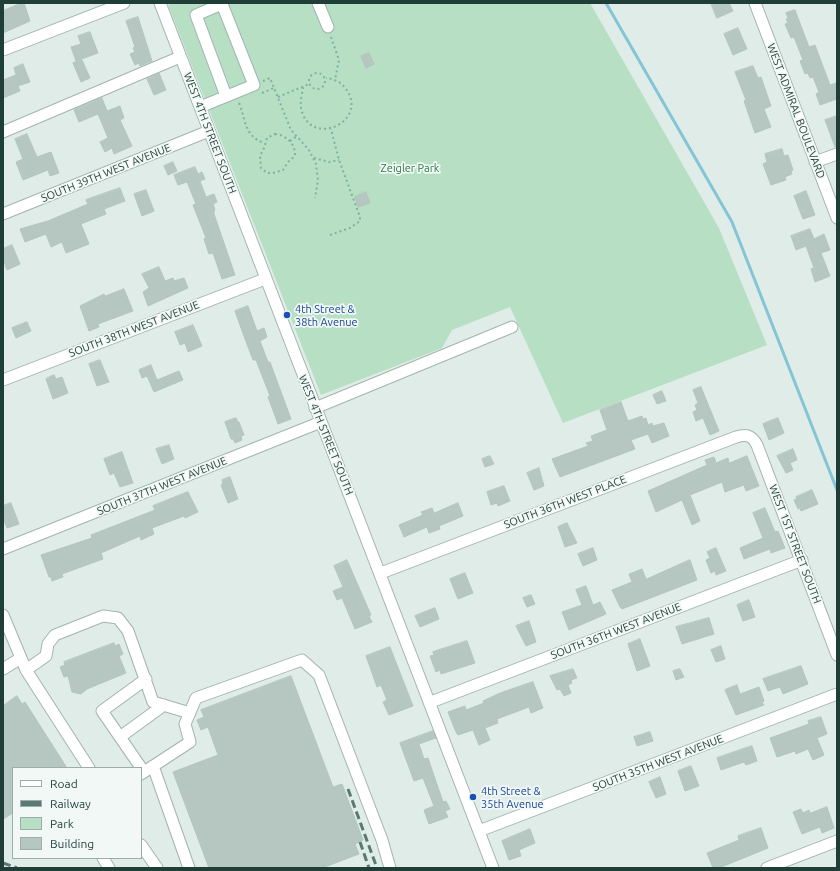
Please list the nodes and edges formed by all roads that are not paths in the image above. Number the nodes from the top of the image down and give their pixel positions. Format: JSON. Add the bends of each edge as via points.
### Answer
{"nodes":[{"id":1,"x":124,"y":3,"type":"edge"},
{"id":2,"x":160,"y":3,"type":"edge"},
{"id":3,"x":318,"y":3,"type":"edge"},
{"id":4,"x":756,"y":3,"type":"edge"},
{"id":5,"x":328,"y":27,"type":"road end"},
{"id":6,"x":3,"y":50,"type":"edge"},
{"id":7,"x":180,"y":57,"type":"junction"},
{"id":8,"x":226,"y":96,"type":"junction"},
{"id":9,"x":200,"y":107,"type":"junction"},
{"id":10,"x":209,"y":131,"type":"junction"},
{"id":11,"x":3,"y":132,"type":"edge"},
{"id":12,"x":837,"y":154,"type":"edge"},
{"id":13,"x":815,"y":162,"type":"junction"},
{"id":14,"x":3,"y":214,"type":"edge"},
{"id":15,"x":837,"y":218,"type":"edge"},
{"id":16,"x":266,"y":279,"type":"junction"},
{"id":17,"x":512,"y":327,"type":"dead end"},
{"id":18,"x":3,"y":380,"type":"edge"},
{"id":19,"x":315,"y":408,"type":"junction"},
{"id":20,"x":321,"y":422,"type":"junction"},
{"id":21,"x":750,"y":436,"type":"joint"},
{"id":22,"x":3,"y":549,"type":"edge"},
{"id":23,"x":802,"y":560,"type":"junction"},
{"id":24,"x":381,"y":573,"type":"junction"},
{"id":25,"x":3,"y":615,"type":"edge"},
{"id":26,"x":837,"y":655,"type":"edge"},
{"id":27,"x":21,"y":658,"type":"junction"},
{"id":28,"x":3,"y":669,"type":"edge"},
{"id":29,"x":26,"y":670,"type":"junction"},
{"id":30,"x":146,"y":679,"type":"junction"},
{"id":31,"x":837,"y":694,"type":"edge"},
{"id":32,"x":431,"y":702,"type":"junction"},
{"id":33,"x":164,"y":706,"type":"junction"},
{"id":34,"x":190,"y":713,"type":"junction"},
{"id":35,"x":120,"y":737,"type":"junction"},
{"id":36,"x":89,"y":767,"type":"edge"},
{"id":37,"x":146,"y":771,"type":"edge"},
{"id":38,"x":479,"y":831,"type":"junction"},
{"id":39,"x":837,"y":841,"type":"edge"},
{"id":40,"x":142,"y":846,"type":"edge"},
{"id":41,"x":104,"y":859,"type":"edge"},
{"id":42,"x":109,"y":868,"type":"edge"},
{"id":43,"x":157,"y":868,"type":"edge"},
{"id":44,"x":189,"y":868,"type":"edge"},
{"id":45,"x":390,"y":868,"type":"edge"},
{"id":46,"x":493,"y":868,"type":"edge"},
{"id":47,"x":767,"y":868,"type":"edge"}],
"edges":[{"from":1,"to":6,"type":"street"},
{"from":2,"to":7,"type":"street","name":"WEST 4TH STREET SOUTH"},
{"from":3,"to":5,"type":"street"},
{"from":4,"to":13,"type":"street","name":"WEST ADMIRAL BOULEVARD"},
{"from":7,"to":9,"type":"street","name":"WEST 4TH STREET SOUTH"},
{"from":7,"to":11,"type":"street"},
{"from":8,"to":8,"type":"street","via":[[254,84],[222,4],[196,15]]},
{"from":8,"to":9,"type":"street"},
{"from":9,"to":10,"type":"street","name":"WEST 4TH STREET SOUTH"},
{"from":10,"to":14,"type":"street","name":"SOUTH 39TH WEST AVENUE"},
{"from":10,"to":16,"type":"street","name":"WEST 4TH STREET SOUTH"},
{"from":12,"to":13,"type":"street"},
{"from":13,"to":15,"type":"street","name":"WEST ADMIRAL BOULEVARD"},
{"from":16,"to":18,"type":"street","name":"SOUTH 38TH WEST AVENUE"},
{"from":16,"to":19,"type":"street","name":"WEST 4TH STREET SOUTH"},
{"from":17,"to":19,"type":"street"},
{"from":19,"to":20,"type":"street","name":"WEST 4TH STREET SOUTH"},
{"from":20,"to":22,"type":"street","name":"SOUTH 37TH WEST AVENUE"},
{"from":20,"to":24,"type":"street","name":"WEST 4TH STREET SOUTH"},
{"from":21,"to":23,"type":"street","name":"WEST 1ST STREET SOUTH","via":[[757,445]]},
{"from":21,"to":24,"type":"street","name":"SOUTH 36TH WEST PLACE","via":[[736,437]]},
{"from":23,"to":26,"type":"street","name":"WEST 1ST STREET SOUTH"},
{"from":23,"to":32,"type":"street","name":"SOUTH 36TH WEST AVENUE"},
{"from":24,"to":32,"type":"street","name":"WEST 4TH STREET SOUTH"},
{"from":25,"to":27,"type":"street"},
{"from":27,"to":28,"type":"street"},
{"from":27,"to":29,"type":"street"},
{"from":29,"to":30,"type":"street","via":[[46,656],[48,644],[55,635],[103,616],[118,618],[128,631]]},
{"from":29,"to":36,"type":"street"},
{"from":30,"to":33,"type":"street","via":[[153,702]]},
{"from":30,"to":35,"type":"street","via":[[102,711]]},
{"from":31,"to":38,"type":"street","name":"SOUTH 35TH WEST AVENUE"},
{"from":32,"to":38,"type":"street","name":"WEST 4TH STREET SOUTH"},
{"from":33,"to":34,"type":"street"},
{"from":33,"to":35,"type":"street"},
{"from":34,"to":37,"type":"street","via":[[185,724],[190,742]]},
{"from":34,"to":45,"type":"street","via":[[196,698],[302,660],[319,675],[382,840]]},
{"from":35,"to":37,"type":"street"},
{"from":37,"to":44,"type":"street"},
{"from":38,"to":46,"type":"street","name":"WEST 4TH STREET SOUTH"},
{"from":39,"to":47,"type":"street"},
{"from":40,"to":43,"type":"street"},
{"from":41,"to":42,"type":"street"}]}
